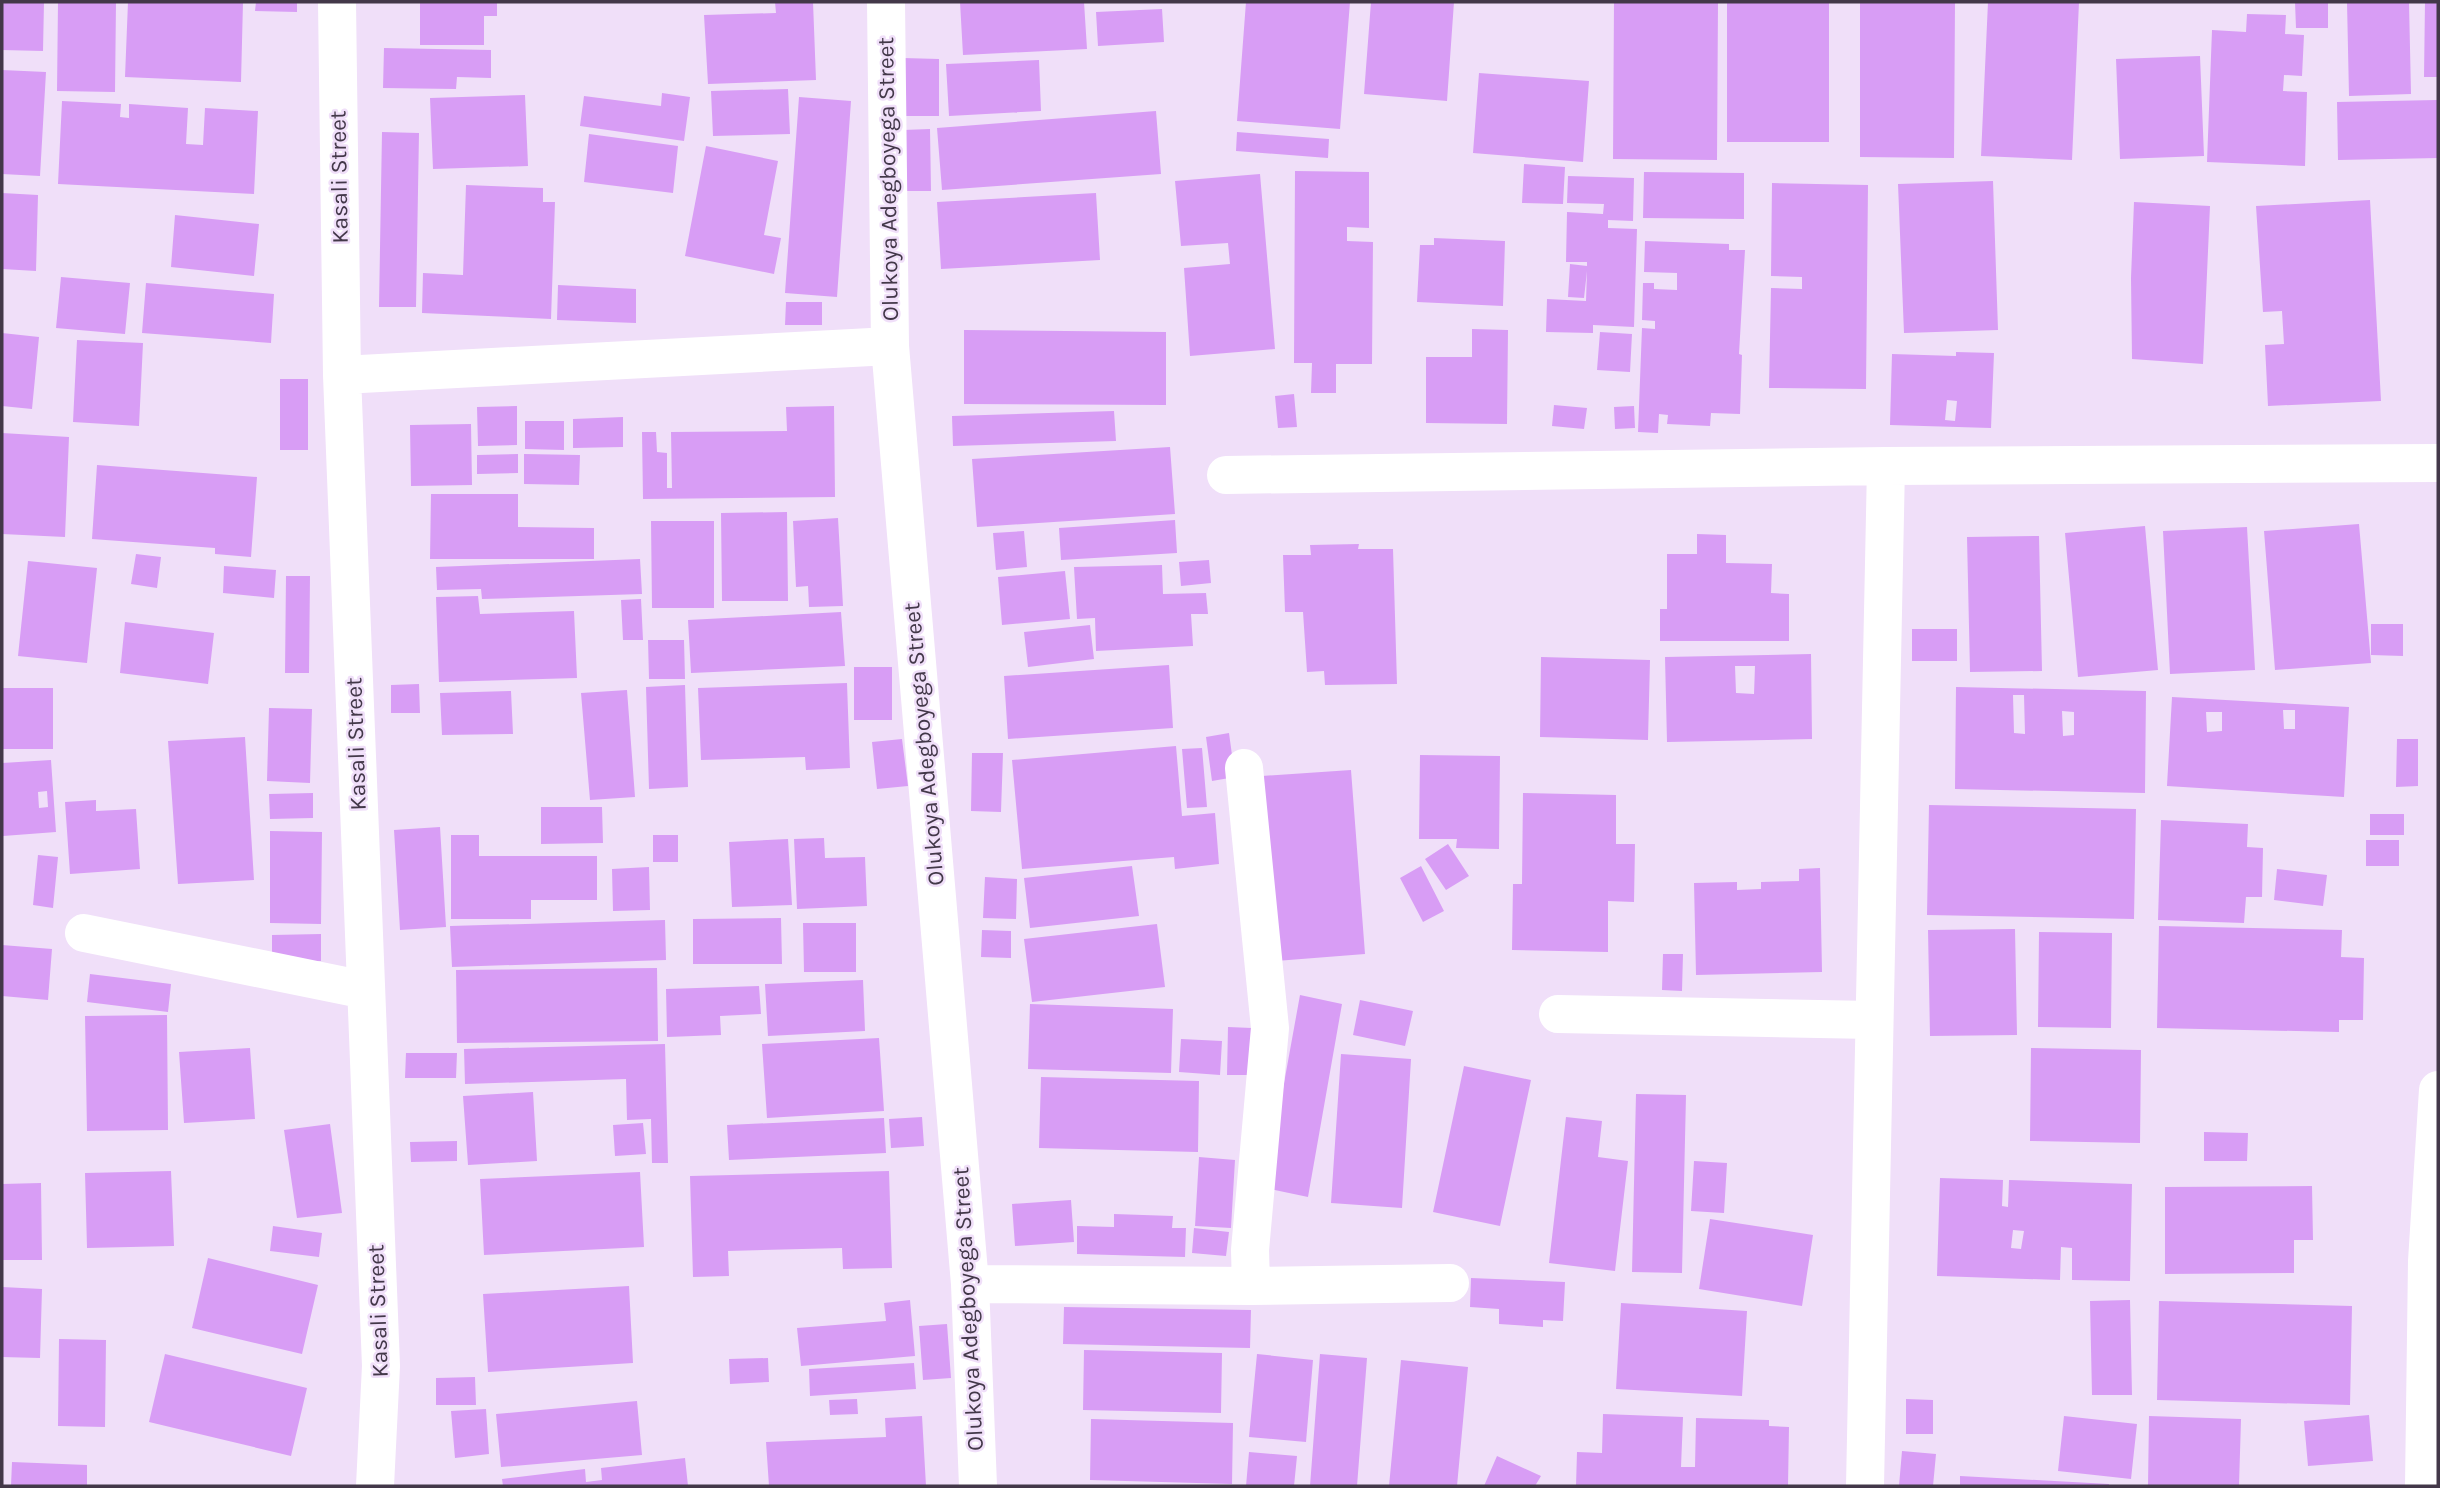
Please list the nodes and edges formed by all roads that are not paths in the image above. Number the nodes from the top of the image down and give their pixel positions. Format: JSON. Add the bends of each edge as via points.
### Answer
{"nodes":[{"id":1,"x":337,"y":2,"type":"edge"},
{"id":2,"x":886,"y":2,"type":"edge"},
{"id":3,"x":890,"y":346,"type":"junction"},
{"id":4,"x":342,"y":374,"type":"junction"},
{"id":5,"x":2438,"y":463,"type":"edge"},
{"id":6,"x":1886,"y":466,"type":"junction"},
{"id":7,"x":1226,"y":475,"type":"dead end"},
{"id":8,"x":1244,"y":768,"type":"dead end"},
{"id":9,"x":83,"y":933,"type":"dead end"},
{"id":10,"x":365,"y":990,"type":"junction"},
{"id":11,"x":1558,"y":1014,"type":"dead end"},
{"id":12,"x":1873,"y":1020,"type":"junction"},
{"id":13,"x":2438,"y":1090,"type":"edge"},
{"id":14,"x":2432,"y":1262,"type":"edge"},
{"id":15,"x":1450,"y":1283,"type":"dead end"},
{"id":16,"x":971,"y":1284,"type":"junction"},
{"id":17,"x":1251,"y":1286,"type":"junction"},
{"id":18,"x":375,"y":1486,"type":"edge"},
{"id":19,"x":978,"y":1486,"type":"edge"},
{"id":20,"x":1865,"y":1486,"type":"edge"},
{"id":21,"x":2424,"y":1486,"type":"edge"}],
"edges":[{"from":1,"to":4,"type":"street","name":"Kasali Street"},
{"from":2,"to":3,"type":"street","name":"Olukoya Adegboyega Street"},
{"from":3,"to":4,"type":"street"},
{"from":3,"to":16,"type":"street","name":"Olukoya Adegboyega Street"},
{"from":4,"to":10,"type":"street","name":"Kasali Street"},
{"from":5,"to":6,"type":"street"},
{"from":6,"to":7,"type":"street"},
{"from":6,"to":12,"type":"street"},
{"from":8,"to":17,"type":"street","via":[[1270,1028],[1250,1250]]},
{"from":9,"to":10,"type":"street"},
{"from":10,"to":18,"type":"street","name":"Kasali Street","via":[[381,1366]]},
{"from":11,"to":12,"type":"street"},
{"from":12,"to":20,"type":"street"},
{"from":13,"to":14,"type":"street"},
{"from":14,"to":21,"type":"street"},
{"from":15,"to":17,"type":"street"},
{"from":16,"to":17,"type":"street"},
{"from":16,"to":19,"type":"street","name":"Olukoya Adegboyega Street"}]}
